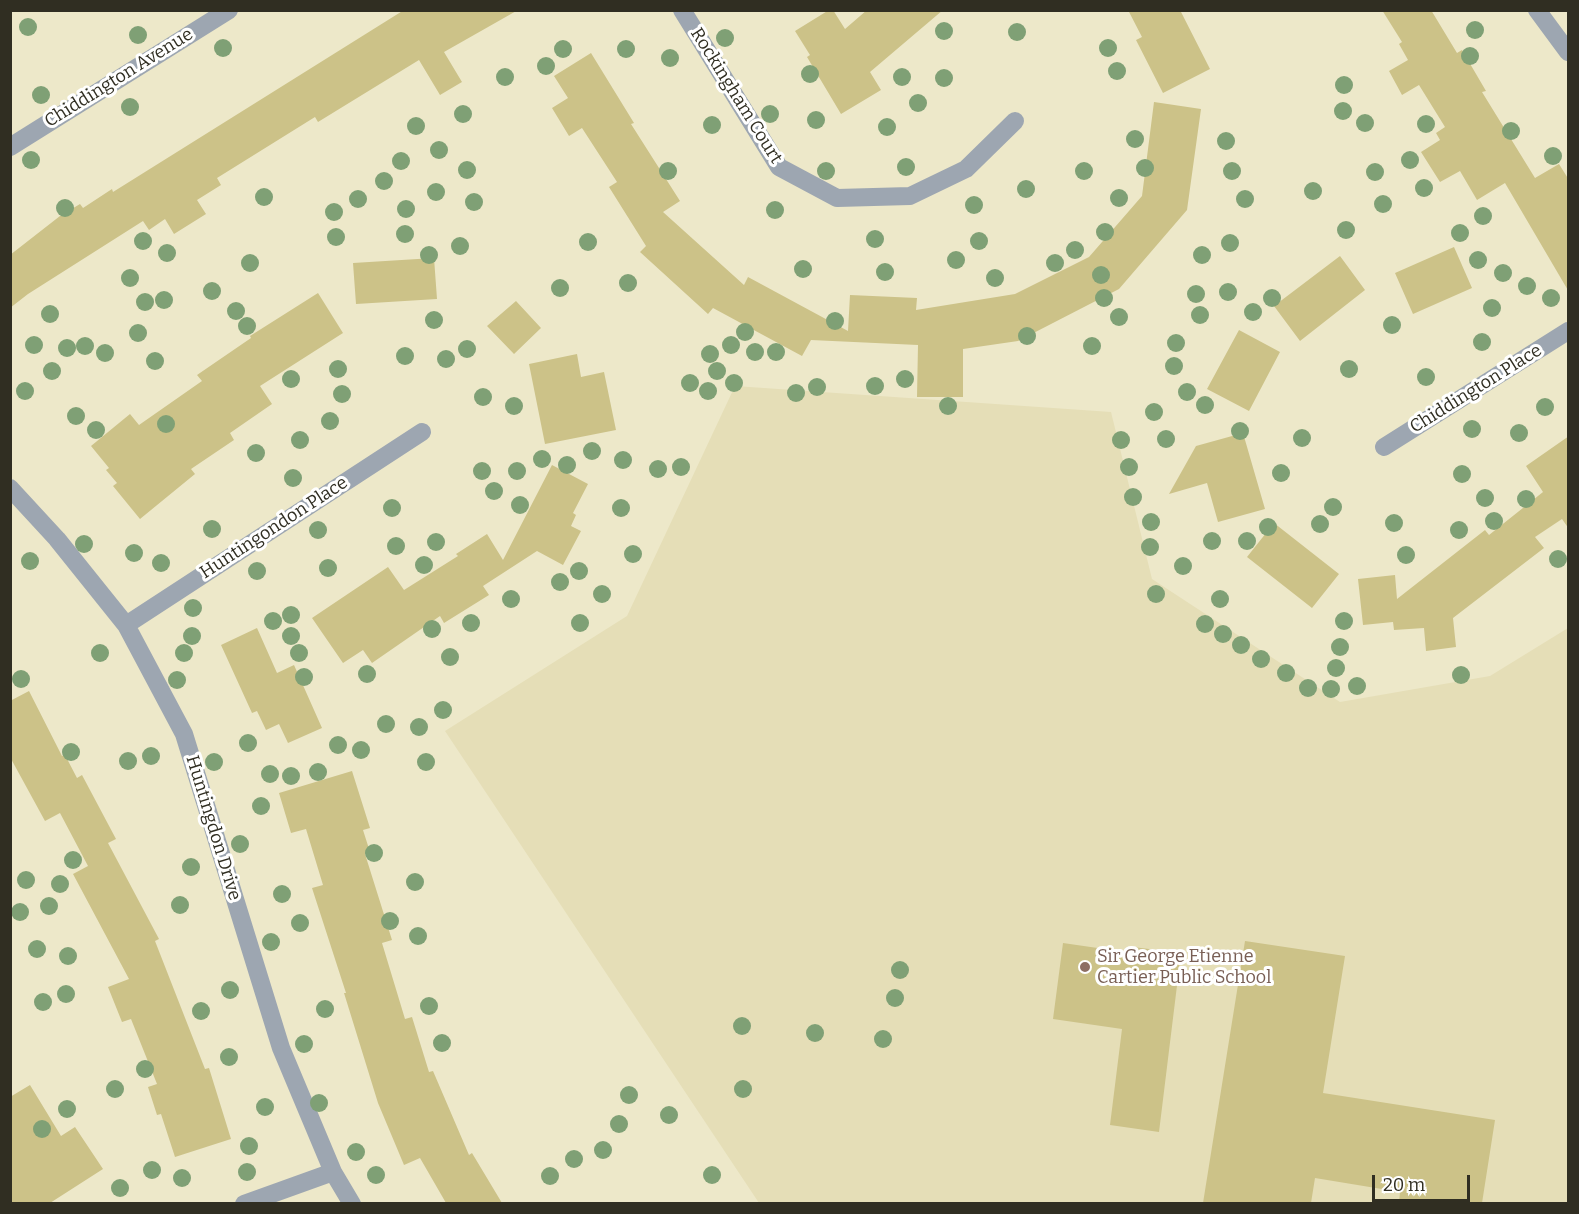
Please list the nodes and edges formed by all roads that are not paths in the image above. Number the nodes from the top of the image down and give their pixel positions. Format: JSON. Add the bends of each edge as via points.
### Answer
{"nodes":[{"id":1,"x":682,"y":10,"type":"edge"},
{"id":2,"x":1537,"y":10,"type":"edge"},
{"id":3,"x":223,"y":12,"type":"edge"},
{"id":4,"x":1569,"y":52,"type":"edge"},
{"id":5,"x":1015,"y":121,"type":"dead end"},
{"id":6,"x":10,"y":147,"type":"edge"},
{"id":7,"x":1569,"y":331,"type":"edge"},
{"id":8,"x":422,"y":432,"type":"dead end"},
{"id":9,"x":1384,"y":447,"type":"dead end"},
{"id":10,"x":10,"y":488,"type":"edge"},
{"id":11,"x":126,"y":625,"type":"junction"},
{"id":12,"x":333,"y":1172,"type":"junction"},
{"id":13,"x":244,"y":1203,"type":"edge"},
{"id":14,"x":352,"y":1203,"type":"edge"}],
"edges":[{"from":1,"to":5,"type":"street","name":"Rockingham Court","via":[[779,167],[837,198],[910,196],[966,169]]},
{"from":2,"to":4,"type":"street"},
{"from":3,"to":6,"type":"street","name":"Chiddington Avenue"},
{"from":7,"to":9,"type":"street","name":"Chiddington Place"},
{"from":8,"to":11,"type":"street","name":"Huntingondon Place"},
{"from":10,"to":11,"type":"street","name":"Huntingdon Drive"},
{"from":11,"to":12,"type":"street","name":"Huntingdon Drive","via":[[184,734],[281,1048]]},
{"from":12,"to":13,"type":"street"},
{"from":12,"to":14,"type":"street","name":"Huntingdon Drive"}]}
